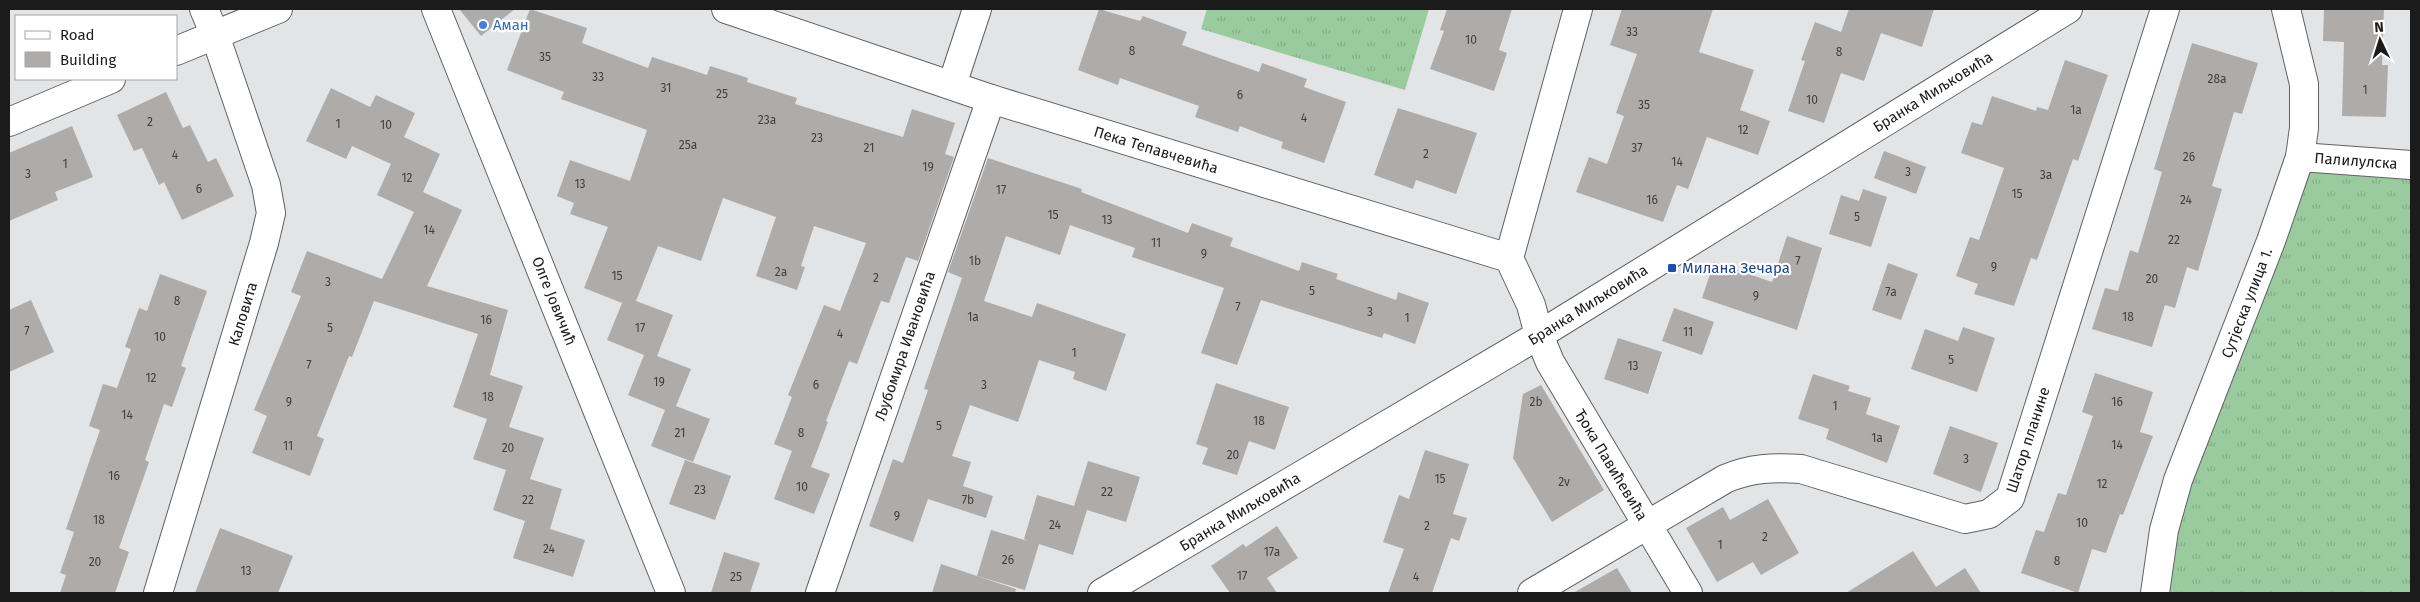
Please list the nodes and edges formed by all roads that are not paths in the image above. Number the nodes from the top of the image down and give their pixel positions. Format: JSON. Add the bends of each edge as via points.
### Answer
{"nodes":[{"id":1,"x":204,"y":9,"type":"edge"},
{"id":2,"x":278,"y":9,"type":"edge"},
{"id":3,"x":436,"y":9,"type":"edge"},
{"id":4,"x":726,"y":9,"type":"edge"},
{"id":5,"x":977,"y":9,"type":"edge"},
{"id":6,"x":1578,"y":9,"type":"edge"},
{"id":7,"x":2068,"y":9,"type":"edge"},
{"id":8,"x":2165,"y":9,"type":"edge"},
{"id":9,"x":2286,"y":9,"type":"edge"},
{"id":10,"x":215,"y":35,"type":"junction"},
{"id":11,"x":178,"y":50,"type":"edge"},
{"id":12,"x":110,"y":80,"type":"edge"},
{"id":13,"x":952,"y":85,"type":"junction"},
{"id":14,"x":991,"y":100,"type":"junction"},
{"id":15,"x":9,"y":122,"type":"edge"},
{"id":16,"x":2300,"y":157,"type":"junction"},
{"id":17,"x":2411,"y":165,"type":"edge"},
{"id":18,"x":1509,"y":258,"type":"junction"},
{"id":19,"x":1539,"y":335,"type":"junction"},
{"id":20,"x":1647,"y":525,"type":"junction"},
{"id":21,"x":158,"y":593,"type":"edge"},
{"id":22,"x":671,"y":593,"type":"edge"},
{"id":23,"x":820,"y":593,"type":"edge"},
{"id":24,"x":1102,"y":593,"type":"edge"},
{"id":25,"x":1532,"y":593,"type":"edge"},
{"id":26,"x":1688,"y":593,"type":"edge"},
{"id":27,"x":2155,"y":593,"type":"edge"}],
"edges":[{"from":1,"to":10,"type":"street","name":"Каловита"},
{"from":2,"to":10,"type":"street"},
{"from":3,"to":22,"type":"street","name":"Олге Јовичић"},
{"from":4,"to":13,"type":"street","name":"Пека Тепавчевића"},
{"from":5,"to":13,"type":"street"},
{"from":6,"to":18,"type":"street"},
{"from":7,"to":19,"type":"street","name":"Бранка Миљковића"},
{"from":8,"to":20,"type":"street","name":"Шатор планине","via":[[2010,498],[1989,514],[1965,519],[1801,469],[1777,467],[1741,472],[1725,479]]},
{"from":9,"to":16,"type":"street","name":"Сутјеска улица 1.","via":[[2304,84]]},
{"from":10,"to":11,"type":"street"},
{"from":10,"to":21,"type":"street","name":"Каловита","via":[[266,185],[271,213]]},
{"from":12,"to":15,"type":"street"},
{"from":13,"to":14,"type":"street","name":"Пека Тепавчевића"},
{"from":14,"to":18,"type":"street","name":"Пека Тепавчевића"},
{"from":14,"to":23,"type":"street","name":"Љубомира Ивановића"},
{"from":16,"to":17,"type":"street","name":"Палилулска"},
{"from":16,"to":27,"type":"street","name":"Сутјеска улица 1.","via":[[2271,241],[2178,480],[2164,530]]},
{"from":18,"to":19,"type":"street","via":[[1531,305]]},
{"from":19,"to":20,"type":"street","name":"Ђока Павићевића","via":[[1550,362]]},
{"from":19,"to":24,"type":"street","name":"Бранка Миљковића"},
{"from":20,"to":25,"type":"street","name":"Шатор планине"},
{"from":20,"to":26,"type":"street","name":"Ђока Павићевића"}]}
